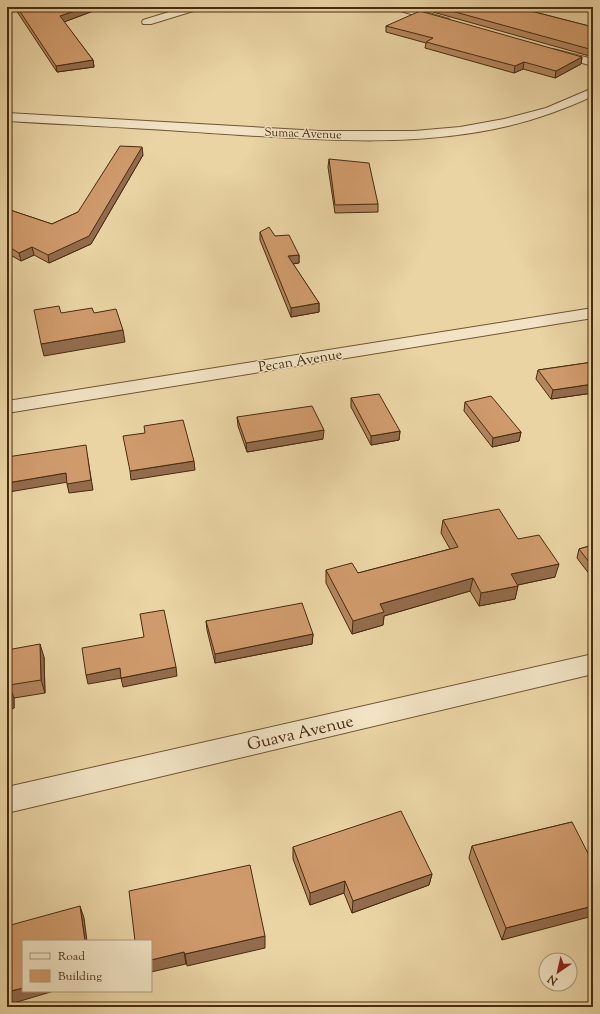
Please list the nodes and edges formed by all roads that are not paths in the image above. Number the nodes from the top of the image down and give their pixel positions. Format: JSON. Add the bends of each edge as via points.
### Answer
{"nodes":[{"id":1,"x":196,"y":7,"type":"edge"},
{"id":2,"x":398,"y":7,"type":"edge"},
{"id":3,"x":146,"y":22,"type":"dead end"},
{"id":4,"x":458,"y":24,"type":"edge"},
{"id":5,"x":541,"y":48,"type":"edge"},
{"id":6,"x":593,"y":63,"type":"edge"},
{"id":7,"x":593,"y":92,"type":"edge"},
{"id":8,"x":7,"y":116,"type":"edge"},
{"id":9,"x":593,"y":313,"type":"edge"},
{"id":10,"x":7,"y":407,"type":"edge"},
{"id":11,"x":593,"y":664,"type":"edge"},
{"id":12,"x":7,"y":800,"type":"edge"}],
"edges":[{"from":1,"to":3,"type":"street"},
{"from":2,"to":4,"type":"street"},
{"from":5,"to":6,"type":"street"},
{"from":7,"to":8,"type":"street","name":"Sumac Avenue","via":[[549,112],[502,124],[447,132],[383,136],[275,133]]},
{"from":9,"to":10,"type":"street","name":"Pecan Avenue"},
{"from":11,"to":12,"type":"street","name":"Guava Avenue"}]}
